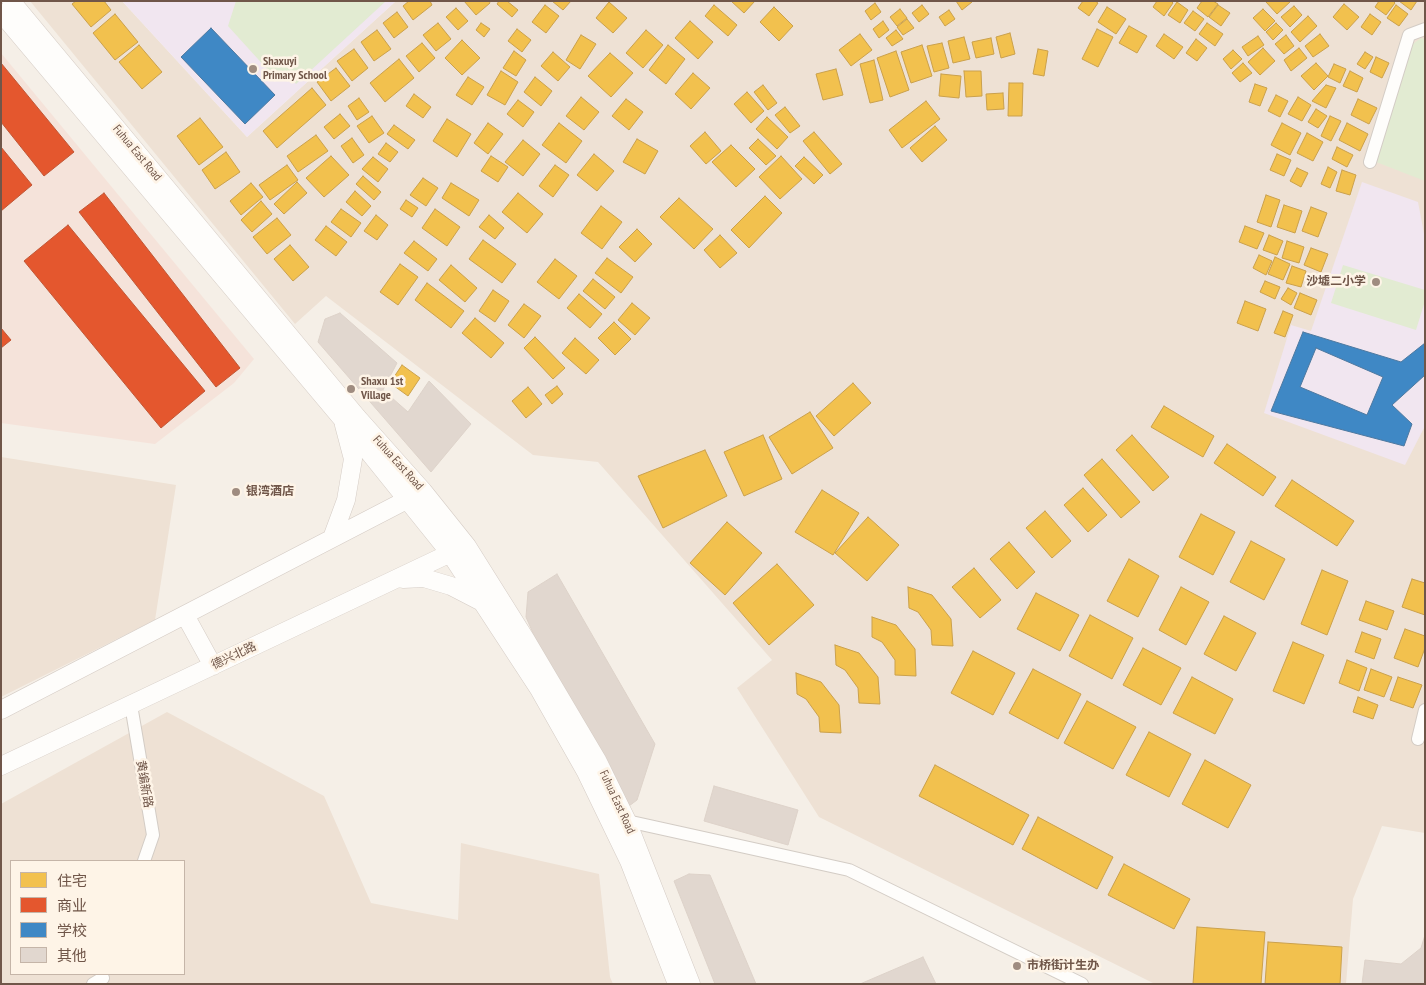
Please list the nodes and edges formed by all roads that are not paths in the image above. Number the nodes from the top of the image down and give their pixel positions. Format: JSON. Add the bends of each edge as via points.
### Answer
{"nodes":[{"id":1,"x":12,"y":1,"type":"edge"},
{"id":2,"x":1,"y":13,"type":"edge"},
{"id":3,"x":1425,"y":29,"type":"edge"},
{"id":4,"x":1370,"y":162,"type":"dead end"},
{"id":5,"x":343,"y":420,"type":"junction"},
{"id":6,"x":423,"y":491,"type":"junction"},
{"id":7,"x":407,"y":500,"type":"junction"},
{"id":8,"x":332,"y":538,"type":"junction"},
{"id":9,"x":466,"y":546,"type":"junction"},
{"id":10,"x":450,"y":553,"type":"junction"},
{"id":11,"x":395,"y":579,"type":"junction"},
{"id":12,"x":482,"y":602,"type":"junction"},
{"id":13,"x":185,"y":614,"type":"junction"},
{"id":14,"x":213,"y":666,"type":"junction"},
{"id":15,"x":131,"y":705,"type":"junction"},
{"id":16,"x":1,"y":710,"type":"edge"},
{"id":17,"x":1425,"y":710,"type":"edge"},
{"id":18,"x":1418,"y":739,"type":"dead end"},
{"id":19,"x":1,"y":766,"type":"edge"},
{"id":20,"x":627,"y":821,"type":"junction"},
{"id":21,"x":144,"y":860,"type":"edge"},
{"id":22,"x":677,"y":984,"type":"edge"},
{"id":23,"x":691,"y":984,"type":"edge"},
{"id":24,"x":1082,"y":984,"type":"edge"}],
"edges":[{"from":1,"to":6,"type":"main road","name":"Fuhua East Road","via":[[357,417]]},
{"from":2,"to":5,"type":"main road","name":"Fuhua East Road"},
{"from":3,"to":4,"type":"street","via":[[1409,35]]},
{"from":5,"to":7,"type":"main road","name":"Fuhua East Road"},
{"from":5,"to":8,"type":"main road","via":[[352,459],[346,500]]},
{"from":6,"to":7,"type":"main road"},
{"from":6,"to":9,"type":"main road","name":"Fuhua East Road"},
{"from":7,"to":8,"type":"main road"},
{"from":7,"to":10,"type":"main road","name":"Fuhua East Road"},
{"from":8,"to":13,"type":"main road"},
{"from":9,"to":10,"type":"main road","name":"德兴北路"},
{"from":9,"to":20,"type":"main road","name":"Fuhua East Road","via":[[576,723]]},
{"from":10,"to":11,"type":"main road","name":"德兴北路"},
{"from":10,"to":12,"type":"main road","name":"Fuhua East Road"},
{"from":11,"to":12,"type":"main road","via":[[424,578],[451,586]]},
{"from":11,"to":14,"type":"main road","name":"德兴北路"},
{"from":12,"to":22,"type":"main road","name":"Fuhua East Road","via":[[539,689],[586,772],[629,860]]},
{"from":13,"to":14,"type":"main road"},
{"from":13,"to":16,"type":"main road"},
{"from":14,"to":15,"type":"main road","name":"德兴北路"},
{"from":15,"to":19,"type":"main road","name":"德兴北路"},
{"from":15,"to":21,"type":"street","name":"黄编新路","via":[[153,835]]},
{"from":17,"to":18,"type":"street"},
{"from":20,"to":23,"type":"main road","name":"Fuhua East Road"},
{"from":20,"to":24,"type":"street","via":[[849,870]]}]}
